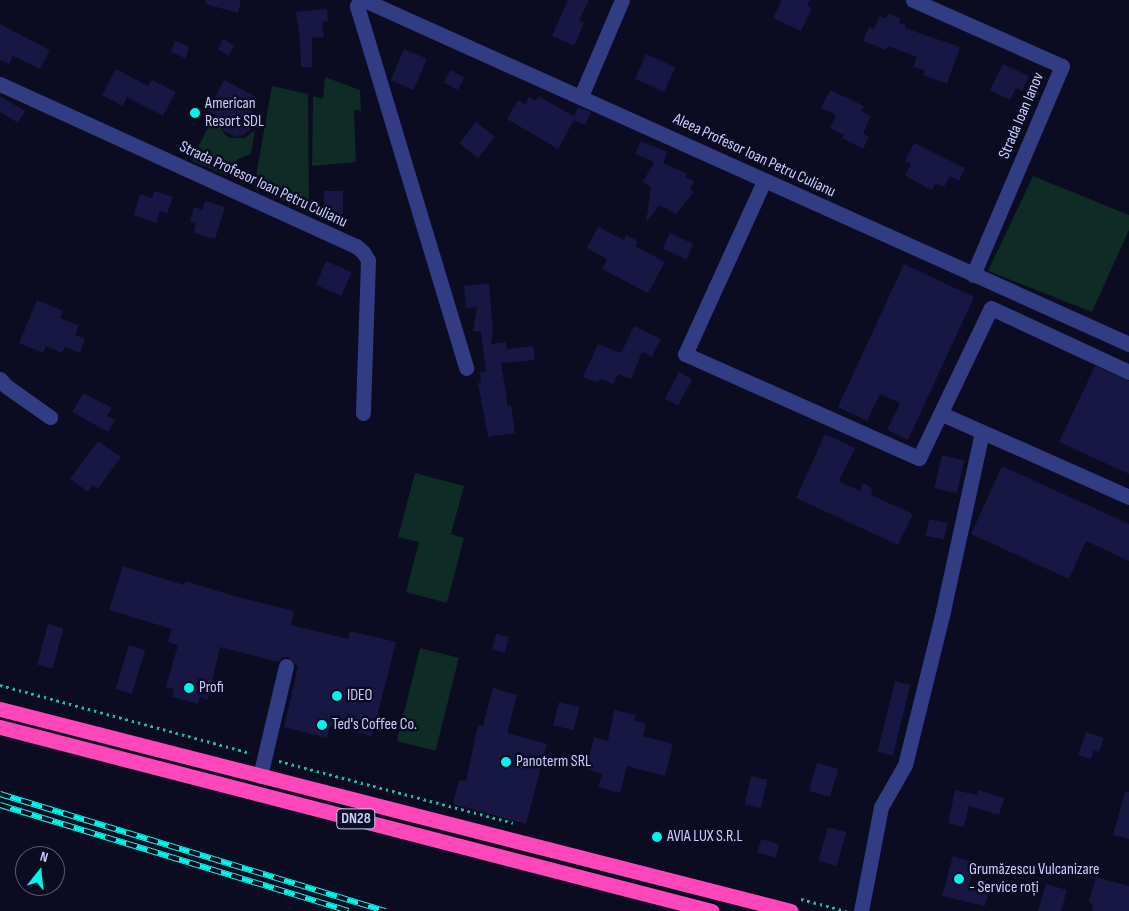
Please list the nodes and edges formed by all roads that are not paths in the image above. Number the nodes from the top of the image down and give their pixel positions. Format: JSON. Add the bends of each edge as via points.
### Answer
{"nodes":[{"id":1,"x":360,"y":0,"type":"edge"},
{"id":2,"x":364,"y":0,"type":"edge"},
{"id":3,"x":622,"y":0,"type":"edge"},
{"id":4,"x":913,"y":0,"type":"edge"},
{"id":5,"x":0,"y":84,"type":"edge"},
{"id":6,"x":581,"y":96,"type":"junction"},
{"id":7,"x":764,"y":181,"type":"junction"},
{"id":8,"x":974,"y":275,"type":"junction"},
{"id":9,"x":1129,"y":344,"type":"edge"},
{"id":10,"x":466,"y":368,"type":"dead end"},
{"id":11,"x":1129,"y":372,"type":"edge"},
{"id":12,"x":0,"y":379,"type":"edge"},
{"id":13,"x":363,"y":413,"type":"dead end"},
{"id":14,"x":942,"y":414,"type":"junction"},
{"id":15,"x":50,"y":417,"type":"dead end"},
{"id":16,"x":982,"y":432,"type":"junction"},
{"id":17,"x":1129,"y":497,"type":"edge"},
{"id":18,"x":286,"y":666,"type":"dead end"},
{"id":19,"x":0,"y":709,"type":"edge"},
{"id":20,"x":0,"y":727,"type":"edge"},
{"id":21,"x":260,"y":776,"type":"junction"},
{"id":22,"x":794,"y":905,"type":"edge"},
{"id":23,"x":712,"y":911,"type":"edge"},
{"id":24,"x":861,"y":911,"type":"edge"}],
"edges":[{"from":1,"to":10,"type":"street","via":[[357,6]]},
{"from":2,"to":6,"type":"street","name":"Aleea Profesor Ioan Petru Culianu"},
{"from":3,"to":6,"type":"street"},
{"from":4,"to":8,"type":"street","name":"Strada Ioan Ianov","via":[[1062,66]]},
{"from":5,"to":13,"type":"street","name":"Strada Profesor Ioan Petru Culianu","via":[[356,246],[363,252],[368,260]]},
{"from":6,"to":7,"type":"street","name":"Aleea Profesor Ioan Petru Culianu"},
{"from":7,"to":8,"type":"street","name":"Aleea Profesor Ioan Petru Culianu"},
{"from":7,"to":14,"type":"street","via":[[685,354],[919,458]]},
{"from":8,"to":9,"type":"street","name":"Aleea Profesor Ioan Petru Culianu"},
{"from":11,"to":14,"type":"street","via":[[991,308]]},
{"from":12,"to":15,"type":"street"},
{"from":14,"to":16,"type":"street"},
{"from":16,"to":17,"type":"street"},
{"from":16,"to":24,"type":"street","via":[[905,765],[881,807]]},
{"from":18,"to":21,"type":"street"},
{"from":19,"to":21,"type":"highway","number":"DN28"},
{"from":20,"to":23,"type":"highway","number":"DN28"},
{"from":21,"to":22,"type":"highway","number":"DN28"}]}
